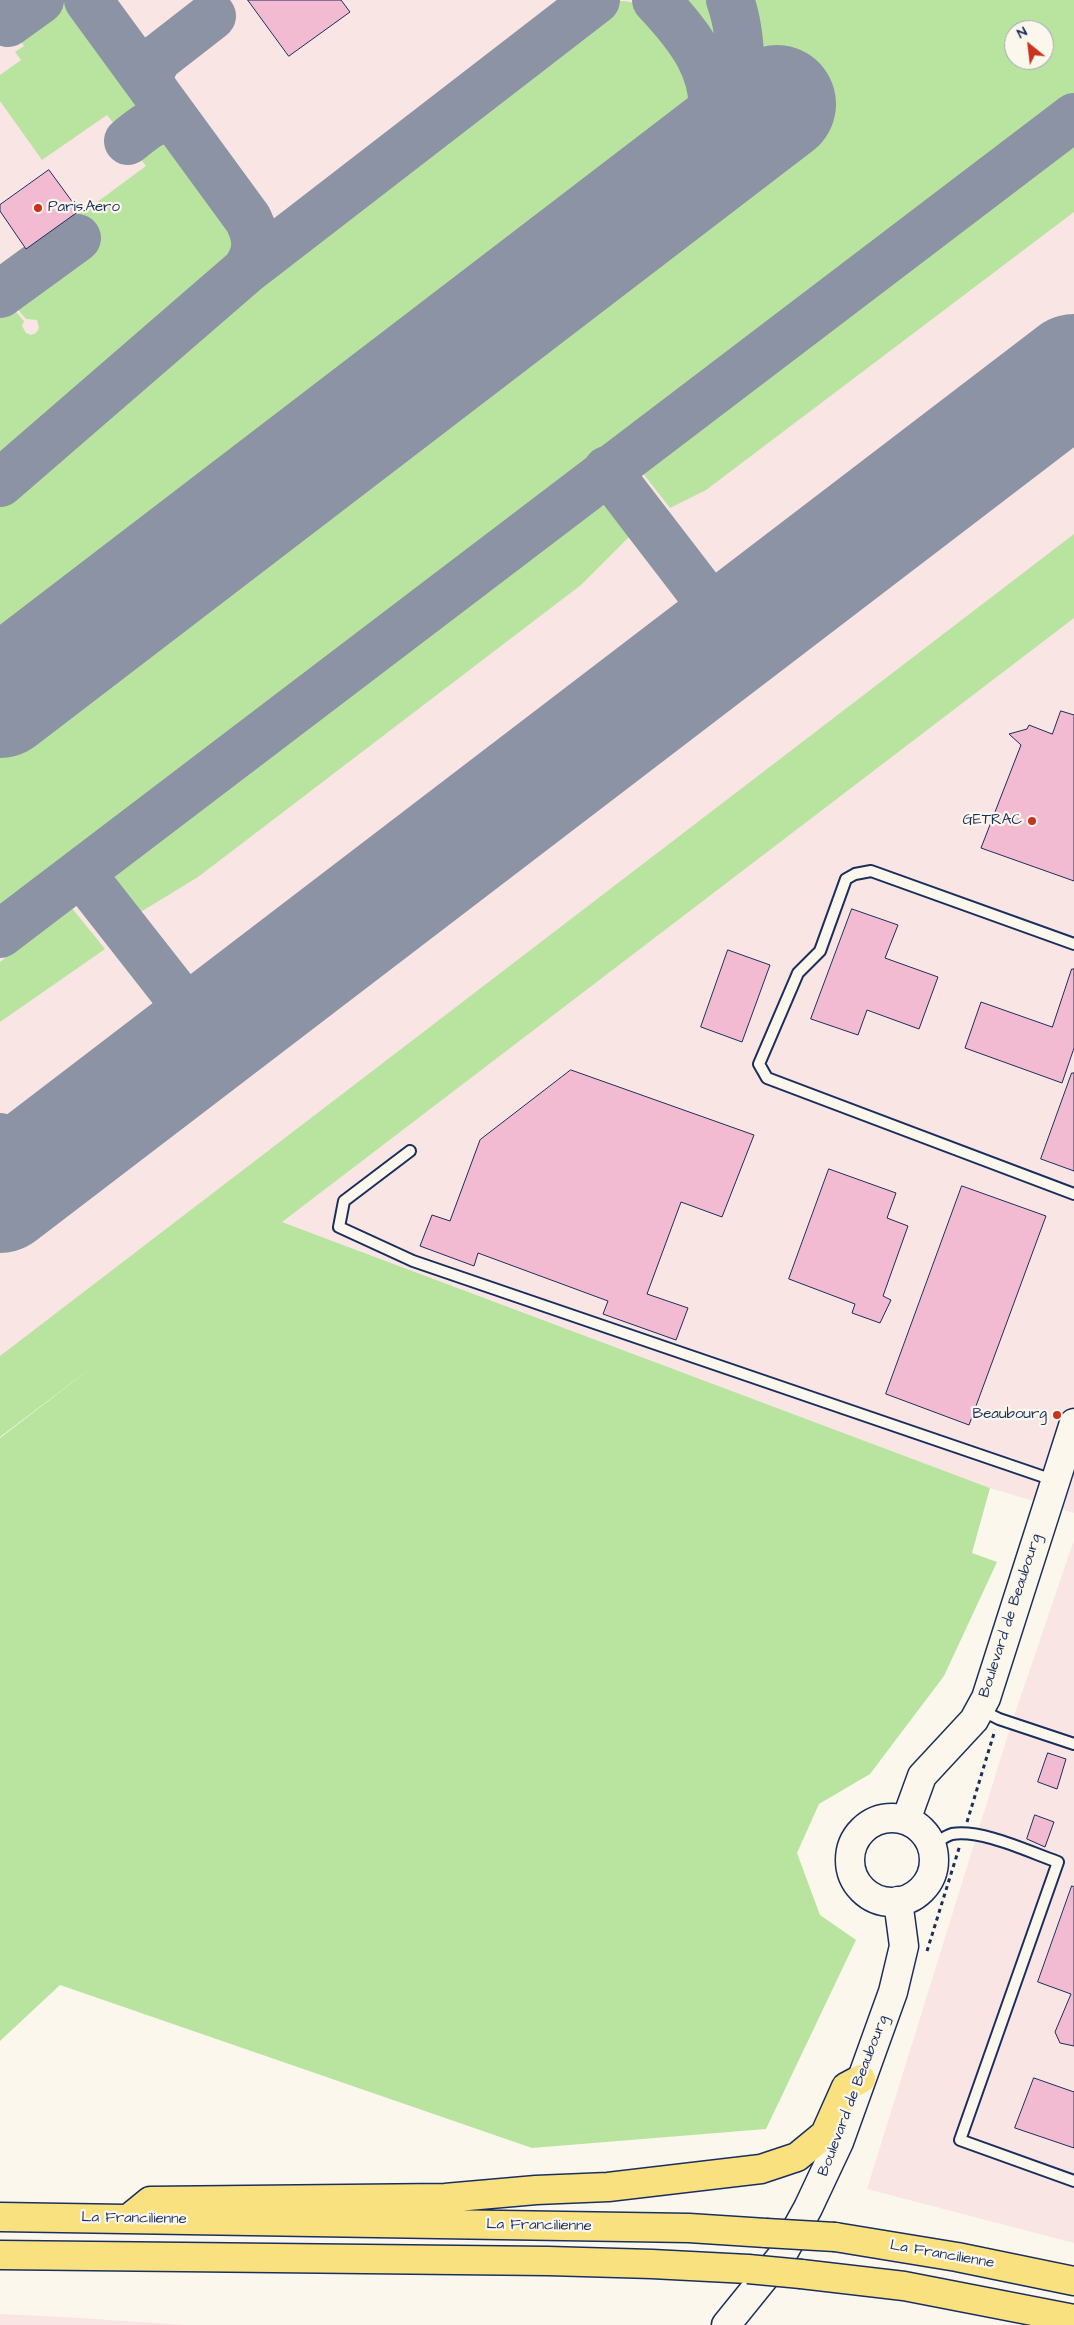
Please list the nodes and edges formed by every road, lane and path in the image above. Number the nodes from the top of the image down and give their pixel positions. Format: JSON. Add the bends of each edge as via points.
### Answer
{"nodes":[{"id":1,"x":1074,"y":944,"type":"edge"},
{"id":2,"x":410,"y":1152,"type":"dead end"},
{"id":3,"x":1074,"y":1194,"type":"edge"},
{"id":4,"x":1074,"y":1423,"type":"edge"},
{"id":5,"x":1054,"y":1481,"type":"junction"},
{"id":6,"x":990,"y":1714,"type":"junction"},
{"id":7,"x":1074,"y":1744,"type":"edge"},
{"id":8,"x":906,"y":1820,"type":"junction"},
{"id":9,"x":964,"y":1833,"type":"junction"},
{"id":10,"x":931,"y":1845,"type":"junction"},
{"id":11,"x":898,"y":1901,"type":"junction"},
{"id":12,"x":925,"y":1958,"type":"dead end"},
{"id":13,"x":862,"y":2080,"type":"junction"},
{"id":14,"x":1074,"y":2181,"type":"edge"},
{"id":15,"x":0,"y":2217,"type":"edge"},
{"id":16,"x":128,"y":2219,"type":"junction"},
{"id":17,"x":0,"y":2255,"type":"edge"},
{"id":18,"x":1074,"y":2281,"type":"edge"},
{"id":19,"x":1074,"y":2318,"type":"edge"},
{"id":20,"x":726,"y":2325,"type":"edge"}],
"edges":[{"from":1,"to":3,"type":"lane","via":[[871,871],[855,874],[846,879],[820,951],[798,973],[759,1064],[767,1078]]},
{"from":2,"to":5,"type":"lane","via":[[344,1201],[339,1227],[413,1261]]},
{"from":4,"to":5,"type":"main road","name":"Boulevard de Beaubourg"},
{"from":5,"to":6,"type":"main road","name":"Boulevard de Beaubourg","via":[[986,1698]]},
{"from":6,"to":7,"type":"lane"},
{"from":6,"to":8,"type":"main road","name":"Boulevard de Beaubourg","via":[[974,1720],[922,1776]]},
{"from":6,"to":9,"type":"path"},
{"from":8,"to":10,"type":"main road","via":[[926,1834]]},
{"from":8,"to":11,"type":"main road","via":[[893,1818],[873,1823],[857,1836],[851,1848],[851,1869],[860,1887],[884,1901]]},
{"from":9,"to":10,"type":"lane","via":[[949,1835]]},
{"from":9,"to":12,"type":"path"},
{"from":9,"to":14,"type":"lane","via":[[1058,1862],[960,2140]]},
{"from":10,"to":11,"type":"main road","via":[[933,1870],[928,1881],[910,1898]]},
{"from":11,"to":13,"type":"main road","name":"Boulevard de Beaubourg","via":[[904,1946],[893,1992]]},
{"from":13,"to":16,"type":"highway","via":[[846,2086],[825,2134],[797,2157],[761,2168],[608,2187],[445,2198],[150,2201]]},
{"from":13,"to":20,"type":"main road","name":"Boulevard de Beaubourg","via":[[839,2142],[781,2257]]},
{"from":15,"to":16,"type":"highway","name":"La Francilienne"},
{"from":16,"to":18,"type":"highway","name":"La Francilienne","bridge":true,"via":[[689,2228],[835,2237],[957,2256]]},
{"from":17,"to":19,"type":"highway","bridge":true,"via":[[558,2262],[748,2269],[904,2286]]}]}
